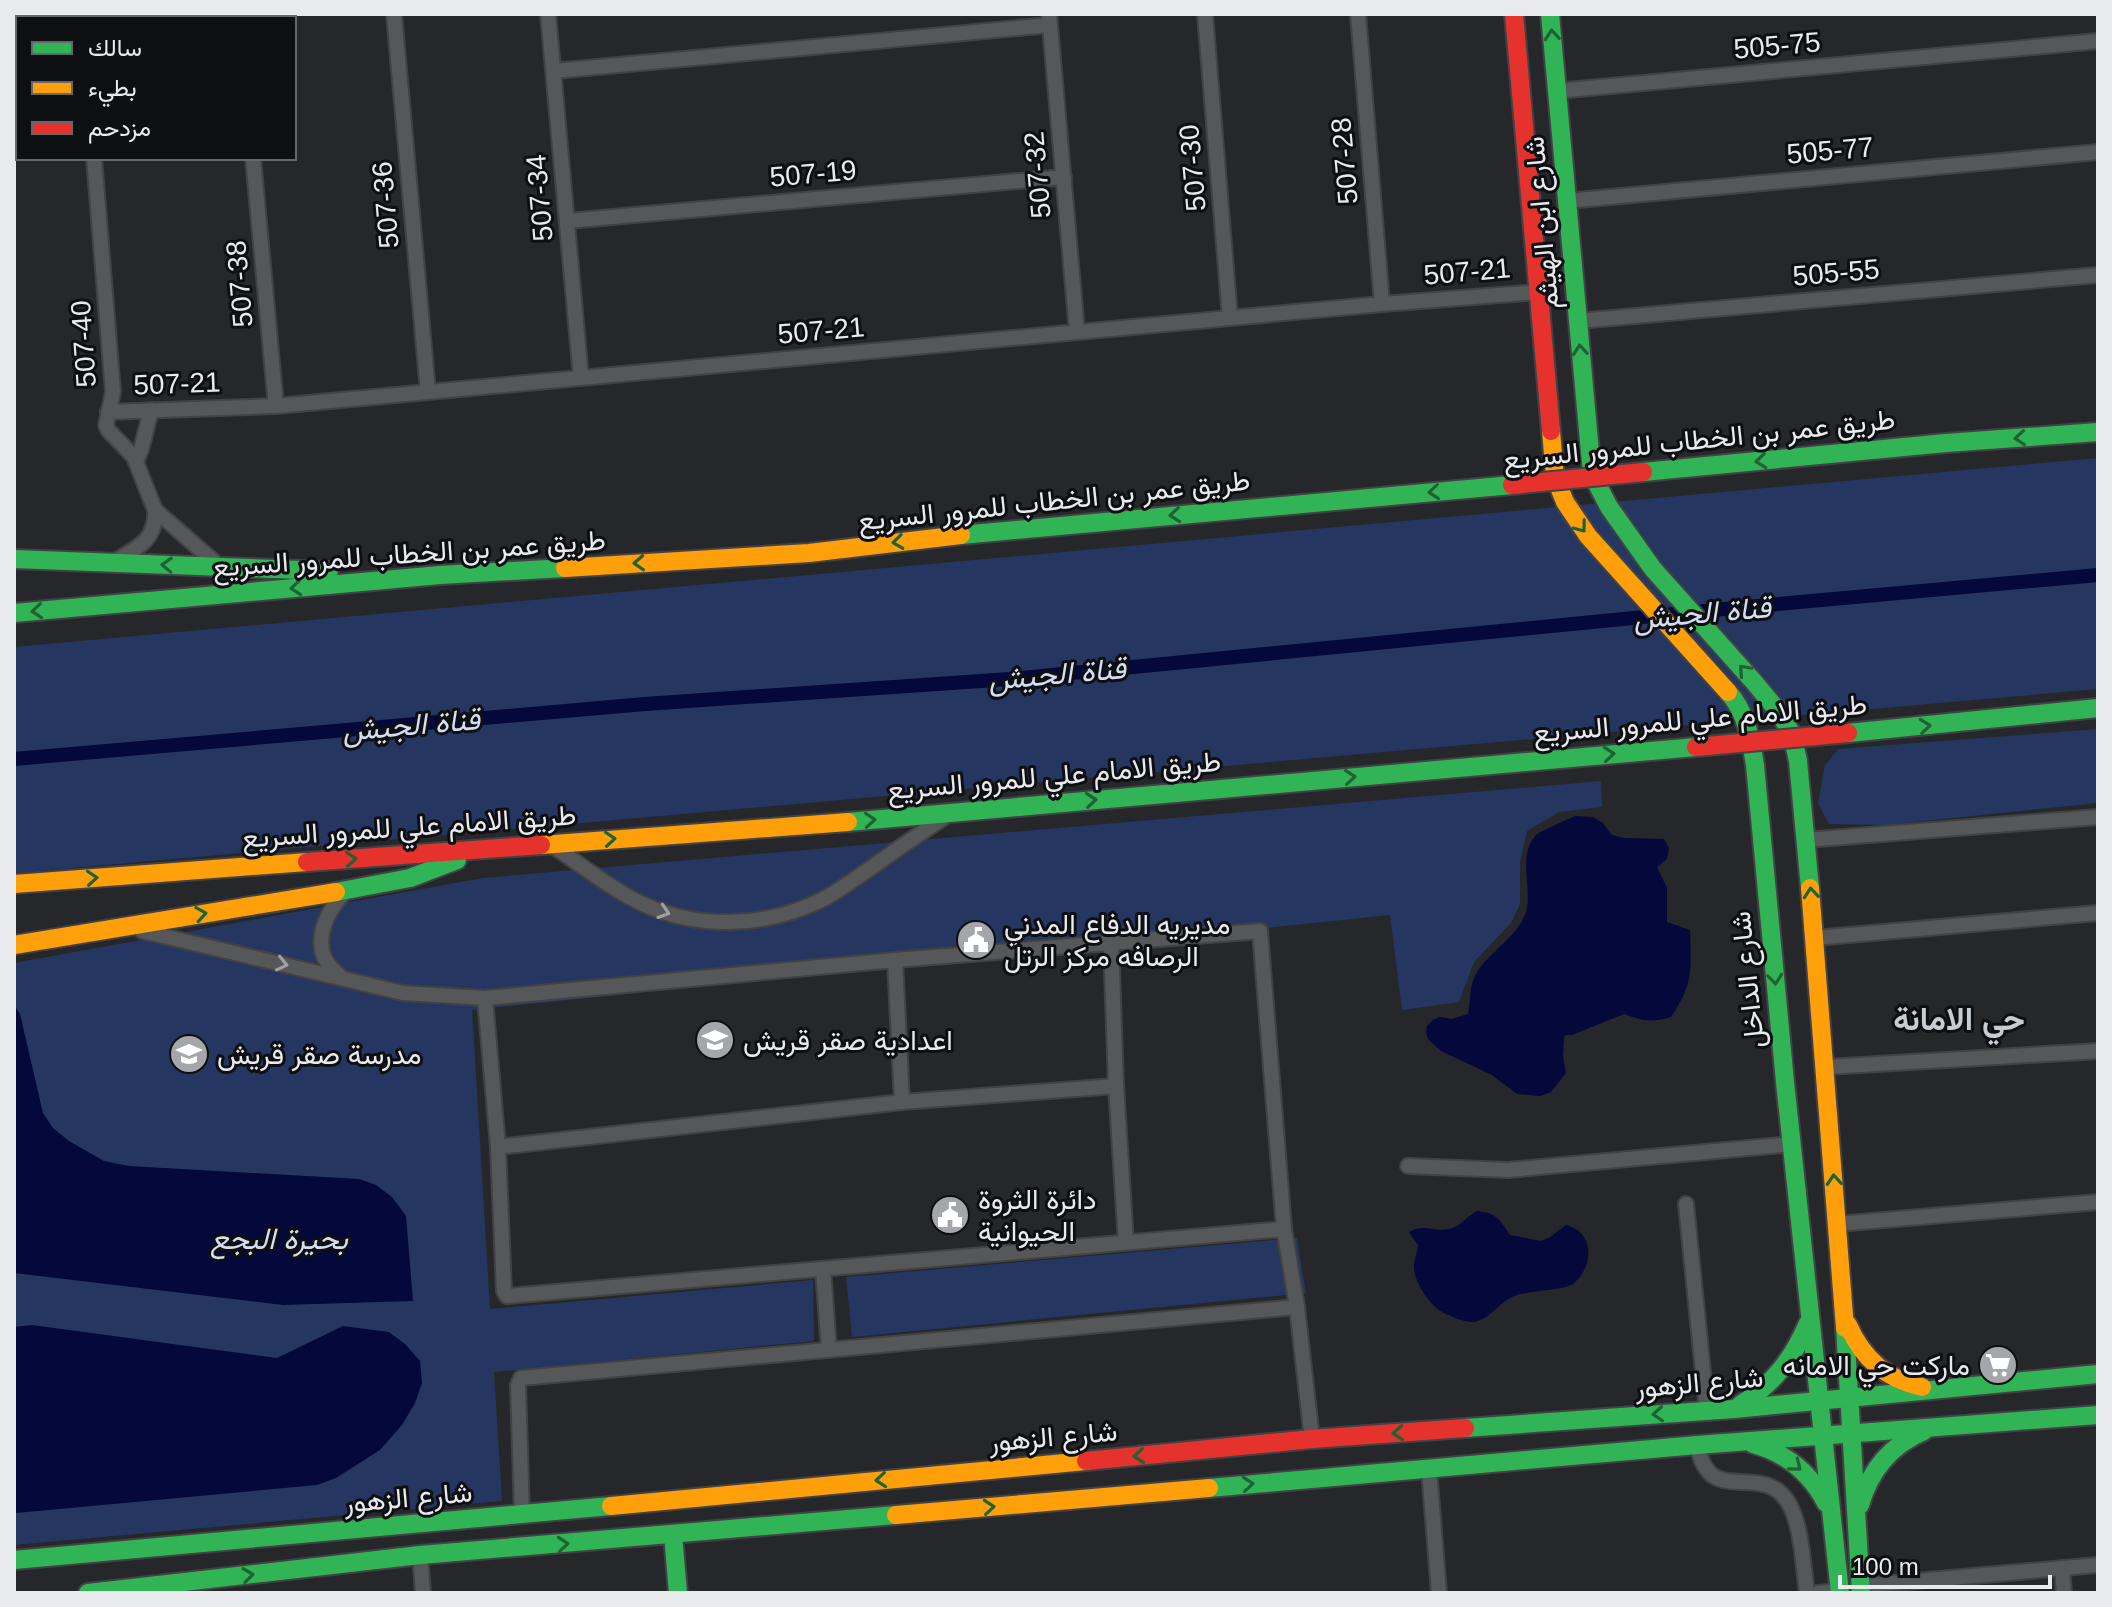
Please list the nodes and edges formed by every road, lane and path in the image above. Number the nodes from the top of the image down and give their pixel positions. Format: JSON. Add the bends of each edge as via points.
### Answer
{"nodes":[{"id":1,"x":394,"y":14,"type":"edge"},
{"id":2,"x":548,"y":14,"type":"edge"},
{"id":3,"x":1205,"y":14,"type":"edge"},
{"id":4,"x":1358,"y":14,"type":"edge"},
{"id":5,"x":1514,"y":14,"type":"edge"},
{"id":6,"x":1550,"y":14,"type":"edge"},
{"id":7,"x":1050,"y":20,"type":"edge"},
{"id":8,"x":2098,"y":41,"type":"edge"},
{"id":9,"x":554,"y":71,"type":"junction"},
{"id":10,"x":1557,"y":91,"type":"junction"},
{"id":11,"x":2098,"y":152,"type":"edge"},
{"id":12,"x":94,"y":160,"type":"edge"},
{"id":13,"x":253,"y":160,"type":"edge"},
{"id":14,"x":1064,"y":177,"type":"junction"},
{"id":15,"x":1567,"y":201,"type":"junction"},
{"id":16,"x":567,"y":221,"type":"junction"},
{"id":17,"x":1552,"y":236,"type":"junction"},
{"id":18,"x":2098,"y":275,"type":"edge"},
{"id":19,"x":1539,"y":292,"type":"junction"},
{"id":20,"x":1382,"y":304,"type":"junction"},
{"id":21,"x":1230,"y":318,"type":"junction"},
{"id":22,"x":1578,"y":321,"type":"junction"},
{"id":23,"x":1077,"y":332,"type":"junction"},
{"id":24,"x":581,"y":378,"type":"junction"},
{"id":25,"x":428,"y":392,"type":"junction"},
{"id":26,"x":276,"y":406,"type":"junction"},
{"id":27,"x":151,"y":410,"type":"junction"},
{"id":28,"x":108,"y":412,"type":"junction"},
{"id":29,"x":1551,"y":428,"type":"joint"},
{"id":30,"x":2098,"y":432,"type":"edge"},
{"id":31,"x":136,"y":461,"type":"junction"},
{"id":32,"x":155,"y":510,"type":"junction"},
{"id":33,"x":14,"y":559,"type":"edge"},
{"id":34,"x":110,"y":563,"type":"junction"},
{"id":35,"x":221,"y":567,"type":"junction"},
{"id":36,"x":440,"y":575,"type":"junction"},
{"id":37,"x":14,"y":613,"type":"edge"},
{"id":38,"x":2098,"y":708,"type":"edge"},
{"id":39,"x":949,"y":814,"type":"junction"},
{"id":40,"x":2098,"y":817,"type":"edge"},
{"id":41,"x":1806,"y":840,"type":"junction"},
{"id":42,"x":549,"y":843,"type":"junction"},
{"id":43,"x":488,"y":848,"type":"junction"},
{"id":44,"x":14,"y":884,"type":"edge"},
{"id":45,"x":346,"y":890,"type":"junction"},
{"id":46,"x":2098,"y":913,"type":"edge"},
{"id":47,"x":125,"y":927,"type":"junction"},
{"id":48,"x":1815,"y":938,"type":"junction"},
{"id":49,"x":1111,"y":942,"type":"junction"},
{"id":50,"x":14,"y":945,"type":"edge"},
{"id":51,"x":895,"y":960,"type":"junction"},
{"id":52,"x":343,"y":979,"type":"junction"},
{"id":53,"x":485,"y":998,"type":"junction"},
{"id":54,"x":2098,"y":1051,"type":"edge"},
{"id":55,"x":1826,"y":1067,"type":"junction"},
{"id":56,"x":1116,"y":1086,"type":"junction"},
{"id":57,"x":902,"y":1102,"type":"junction"},
{"id":58,"x":1792,"y":1144,"type":"junction"},
{"id":59,"x":498,"y":1147,"type":"junction"},
{"id":60,"x":1408,"y":1166,"type":"dead end"},
{"id":61,"x":2098,"y":1202,"type":"edge"},
{"id":62,"x":1686,"y":1204,"type":"dead end"},
{"id":63,"x":1837,"y":1224,"type":"junction"},
{"id":64,"x":1284,"y":1229,"type":"junction"},
{"id":65,"x":1126,"y":1242,"type":"junction"},
{"id":66,"x":1840,"y":1265,"type":"junction"},
{"id":67,"x":823,"y":1269,"type":"junction"},
{"id":68,"x":1805,"y":1269,"type":"junction"},
{"id":69,"x":1297,"y":1307,"type":"junction"},
{"id":70,"x":1844,"y":1316,"type":"junction"},
{"id":71,"x":1810,"y":1318,"type":"junction"},
{"id":72,"x":829,"y":1349,"type":"junction"},
{"id":73,"x":2098,"y":1374,"type":"edge"},
{"id":74,"x":1935,"y":1389,"type":"junction"},
{"id":75,"x":1850,"y":1397,"type":"junction"},
{"id":76,"x":1818,"y":1400,"type":"junction"},
{"id":77,"x":1734,"y":1409,"type":"junction"},
{"id":78,"x":1707,"y":1411,"type":"junction"},
{"id":79,"x":2098,"y":1415,"type":"edge"},
{"id":80,"x":1938,"y":1426,"type":"junction"},
{"id":81,"x":1852,"y":1433,"type":"junction"},
{"id":82,"x":1822,"y":1436,"type":"junction"},
{"id":83,"x":1312,"y":1439,"type":"junction"},
{"id":84,"x":1736,"y":1442,"type":"junction"},
{"id":85,"x":1697,"y":1445,"type":"junction"},
{"id":86,"x":1429,"y":1469,"type":"junction"},
{"id":87,"x":522,"y":1515,"type":"junction"},
{"id":88,"x":1857,"y":1517,"type":"junction"},
{"id":89,"x":1832,"y":1519,"type":"junction"},
{"id":90,"x":673,"y":1535,"type":"junction"},
{"id":91,"x":523,"y":1547,"type":"junction"},
{"id":92,"x":420,"y":1555,"type":"junction"},
{"id":93,"x":14,"y":1560,"type":"edge"},
{"id":94,"x":2098,"y":1565,"type":"edge"},
{"id":95,"x":2062,"y":1568,"type":"junction"},
{"id":96,"x":1892,"y":1588,"type":"edge"},
{"id":97,"x":1861,"y":1590,"type":"edge"},
{"id":98,"x":1840,"y":1592,"type":"edge"},
{"id":99,"x":88,"y":1593,"type":"edge"},
{"id":100,"x":423,"y":1593,"type":"edge"},
{"id":101,"x":678,"y":1593,"type":"edge"},
{"id":102,"x":1439,"y":1593,"type":"edge"},
{"id":103,"x":1807,"y":1593,"type":"edge"},
{"id":104,"x":1818,"y":1593,"type":"edge"},
{"id":105,"x":2064,"y":1593,"type":"edge"}],
"edges":[{"from":1,"to":25,"type":"street","name":"507-36"},
{"from":2,"to":9,"type":"street","name":"507-34"},
{"from":3,"to":21,"type":"street","name":"507-30"},
{"from":4,"to":20,"type":"street","name":"507-28"},
{"from":5,"to":17,"type":"main road","name":"شارع ابن الهيثم"},
{"from":10,"to":6,"type":"main road","name":"شارع ابن الهيثم","one_way":true},
{"from":7,"to":9,"type":"street"},
{"from":7,"to":14,"type":"street","name":"507-32"},
{"from":8,"to":10,"type":"street","name":"505-75"},
{"from":9,"to":16,"type":"street","name":"507-34"},
{"from":10,"to":15,"type":"main road","name":"شارع ابن الهيثم"},
{"from":11,"to":15,"type":"street","name":"505-77"},
{"from":12,"to":28,"type":"street","name":"507-40","via":[[113,388]]},
{"from":13,"to":26,"type":"street","name":"507-38"},
{"from":14,"to":16,"type":"street","name":"507-19"},
{"from":14,"to":23,"type":"street","name":"507-32"},
{"from":15,"to":17,"type":"main road","name":"شارع ابن الهيثم"},
{"from":16,"to":24,"type":"street","name":"507-34"},
{"from":17,"to":19,"type":"main road","name":"شارع ابن الهيثم"},
{"from":17,"to":22,"type":"main road","name":"شارع ابن الهيثم"},
{"from":18,"to":22,"type":"street","name":"505-55"},
{"from":19,"to":20,"type":"street","name":"507-21"},
{"from":19,"to":29,"type":"main road","name":"شارع ابن الهيثم"},
{"from":20,"to":21,"type":"street","name":"507-21"},
{"from":21,"to":23,"type":"street","name":"507-21"},
{"from":41,"to":22,"type":"main road","name":"شارع ابن الهيثم","one_way":true,"bridge":true,"via":[[1792,734],[1778,711],[1632,545],[1592,474]]},
{"from":23,"to":24,"type":"street","name":"507-21"},
{"from":24,"to":25,"type":"street","name":"507-21"},
{"from":25,"to":26,"type":"street","name":"507-21"},
{"from":26,"to":27,"type":"street","name":"507-21"},
{"from":27,"to":28,"type":"street","name":"507-21"},
{"from":27,"to":31,"type":"street"},
{"from":28,"to":31,"type":"street","name":"507-40","via":[[107,428]]},
{"from":29,"to":58,"type":"main road","name":"شارع الداخل","one_way":true,"bridge":true,"via":[[1555,477],[1574,517],[1744,715],[1757,790]]},
{"from":30,"to":36,"type":"main road","name":"طريق عمر بن الخطاب للمرور السريع","one_way":true,"bridge":true,"via":[[976,533],[809,553]]},
{"from":31,"to":32,"type":"street","name":"507-40"},
{"from":32,"to":34,"type":"street","via":[[144,544]]},
{"from":32,"to":35,"type":"street","name":"507-40"},
{"from":33,"to":34,"type":"main road"},
{"from":35,"to":34,"type":"main road","one_way":true},
{"from":35,"to":36,"type":"main road"},
{"from":36,"to":37,"type":"main road","name":"طريق عمر بن الخطاب للمرور السريع","one_way":true},
{"from":39,"to":38,"type":"main road","name":"طريق الامام علي للمرور السريع","one_way":true,"bridge":true},
{"from":42,"to":39,"type":"main road","name":"طريق الامام علي للمرور السريع","one_way":true},
{"from":42,"to":39,"type":"street","one_way":true,"via":[[654,909],[737,923],[779,916],[819,901]]},
{"from":40,"to":41,"type":"street"},
{"from":48,"to":41,"type":"main road","one_way":true},
{"from":42,"to":43,"type":"main road","name":"طريق الامام علي للمرور السريع"},
{"from":44,"to":43,"type":"main road","name":"طريق الامام علي للمرور السريع","one_way":true},
{"from":43,"to":45,"type":"main road","via":[[398,881]]},
{"from":47,"to":45,"type":"main road","one_way":true},
{"from":45,"to":52,"type":"street","via":[[326,917],[321,944],[324,958]]},
{"from":46,"to":48,"type":"street"},
{"from":47,"to":50,"type":"main road"},
{"from":47,"to":52,"type":"street","one_way":true},
{"from":48,"to":55,"type":"main road"},
{"from":49,"to":51,"type":"street"},
{"from":49,"to":56,"type":"street"},
{"from":49,"to":64,"type":"street","via":[[1260,931]]},
{"from":51,"to":53,"type":"street"},
{"from":51,"to":57,"type":"street"},
{"from":52,"to":53,"type":"street","via":[[403,993]]},
{"from":53,"to":59,"type":"street"},
{"from":54,"to":55,"type":"street"},
{"from":63,"to":55,"type":"main road","one_way":true},
{"from":56,"to":57,"type":"street"},
{"from":56,"to":65,"type":"street"},
{"from":57,"to":59,"type":"street"},
{"from":58,"to":60,"type":"street","via":[[1508,1170]]},
{"from":58,"to":68,"type":"main road","name":"شارع الداخل"},
{"from":59,"to":67,"type":"street","via":[[507,1296]]},
{"from":61,"to":63,"type":"street"},
{"from":62,"to":78,"type":"street"},
{"from":63,"to":66,"type":"main road"},
{"from":64,"to":65,"type":"street"},
{"from":64,"to":69,"type":"street"},
{"from":65,"to":67,"type":"street"},
{"from":66,"to":68,"type":"main road"},
{"from":66,"to":70,"type":"main road"},
{"from":67,"to":72,"type":"street"},
{"from":68,"to":71,"type":"main road","name":"شارع الداخل"},
{"from":69,"to":72,"type":"street"},
{"from":69,"to":83,"type":"street"},
{"from":70,"to":74,"type":"main road","via":[[1853,1339],[1887,1375]]},
{"from":70,"to":75,"type":"main road"},
{"from":71,"to":76,"type":"main road","name":"شارع الداخل"},
{"from":71,"to":77,"type":"main road","via":[[1782,1372]]},
{"from":72,"to":87,"type":"street","via":[[521,1378]]},
{"from":73,"to":74,"type":"main road","name":"شارع الزهور"},
{"from":74,"to":75,"type":"main road","name":"شارع الزهور"},
{"from":75,"to":76,"type":"main road","name":"شارع الزهور"},
{"from":75,"to":81,"type":"main road"},
{"from":76,"to":77,"type":"main road","name":"شارع الزهور"},
{"from":76,"to":82,"type":"main road","name":"شارع الداخل"},
{"from":77,"to":78,"type":"main road","name":"شارع الزهور"},
{"from":78,"to":83,"type":"main road","name":"شارع الزهور","one_way":true},
{"from":79,"to":80,"type":"main road","name":"شارع الزهور"},
{"from":80,"to":81,"type":"main road","name":"شارع الزهور"},
{"from":80,"to":88,"type":"main road","via":[[1883,1459],[1861,1496]]},
{"from":81,"to":82,"type":"main road","name":"شارع الزهور"},
{"from":81,"to":88,"type":"main road"},
{"from":82,"to":84,"type":"main road","name":"شارع الزهور"},
{"from":82,"to":89,"type":"main road","name":"شارع الداخل"},
{"from":83,"to":87,"type":"main road","name":"شارع الزهور","one_way":true},
{"from":84,"to":85,"type":"main road","name":"شارع الزهور"},
{"from":84,"to":89,"type":"main road","one_way":true,"via":[[1758,1445],[1797,1465],[1824,1498]]},
{"from":85,"to":86,"type":"main road","name":"شارع الزهور"},
{"from":85,"to":103,"type":"street","via":[[1712,1476],[1760,1482],[1777,1489],[1788,1503],[1797,1526]]},
{"from":90,"to":86,"type":"main road","name":"شارع الزهور","one_way":true},
{"from":86,"to":102,"type":"street"},
{"from":87,"to":91,"type":"main road"},
{"from":87,"to":93,"type":"main road","name":"شارع الزهور"},
{"from":88,"to":97,"type":"main road"},
{"from":89,"to":98,"type":"main road","name":"شارع الداخل"},
{"from":91,"to":90,"type":"main road","name":"شارع الزهور","one_way":true},
{"from":90,"to":101,"type":"main road"},
{"from":91,"to":92,"type":"main road","name":"شارع الزهور"},
{"from":99,"to":92,"type":"main road","name":"شارع الزهور","one_way":true},
{"from":92,"to":100,"type":"street"},
{"from":94,"to":95,"type":"street"},
{"from":95,"to":96,"type":"street"},
{"from":95,"to":105,"type":"street"},
{"from":96,"to":97,"type":"street"},
{"from":98,"to":104,"type":"street"}]}
